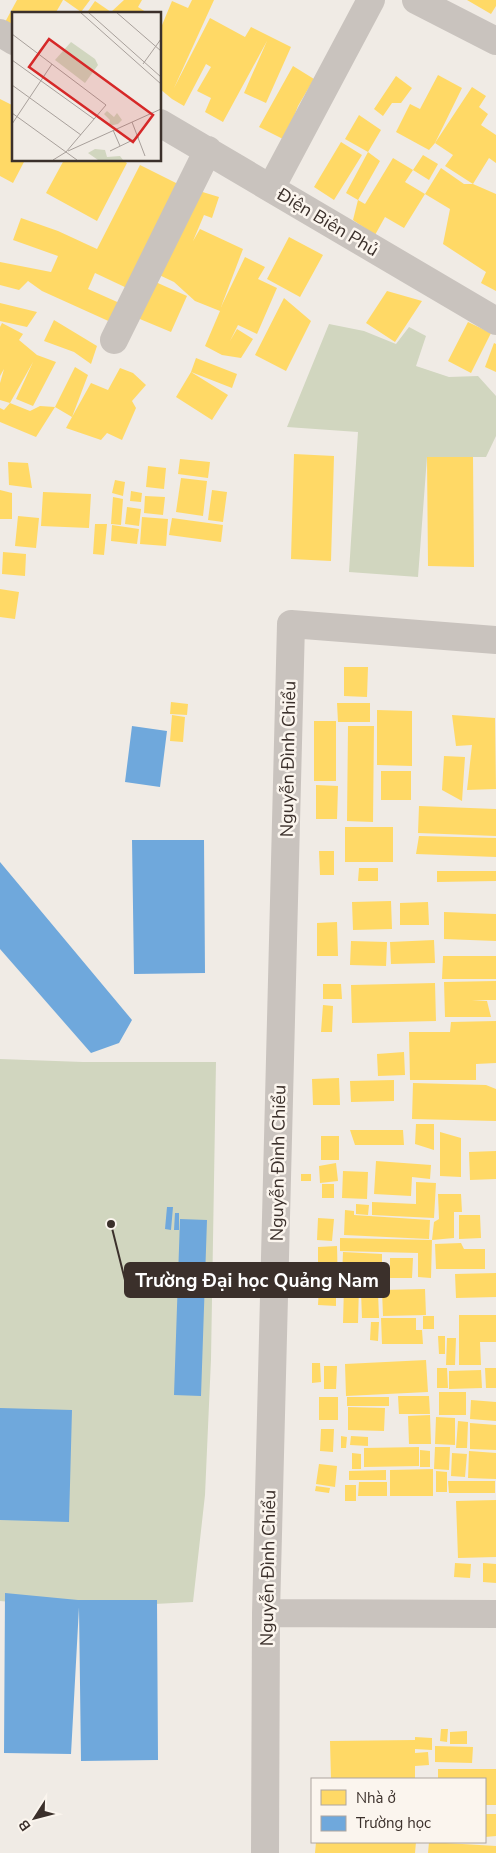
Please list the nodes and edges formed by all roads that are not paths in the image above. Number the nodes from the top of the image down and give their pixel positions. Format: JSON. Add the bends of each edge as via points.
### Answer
{"nodes":[{"id":1,"x":371,"y":0,"type":"edge"},
{"id":2,"x":416,"y":0,"type":"edge"},
{"id":3,"x":0,"y":33,"type":"edge"},
{"id":4,"x":12,"y":40,"type":"edge"},
{"id":5,"x":496,"y":41,"type":"edge"},
{"id":6,"x":161,"y":124,"type":"edge"},
{"id":7,"x":208,"y":150,"type":"junction"},
{"id":8,"x":271,"y":188,"type":"junction"},
{"id":9,"x":496,"y":321,"type":"edge"},
{"id":10,"x":114,"y":340,"type":"dead end"},
{"id":11,"x":496,"y":640,"type":"edge"},
{"id":12,"x":266,"y":1613,"type":"junction"},
{"id":13,"x":496,"y":1614,"type":"edge"},
{"id":14,"x":265,"y":1853,"type":"edge"}],
"edges":[{"from":1,"to":8,"type":"street"},
{"from":2,"to":5,"type":"street"},
{"from":3,"to":4,"type":"street"},
{"from":6,"to":7,"type":"street","name":"Điện Biên Phủ"},
{"from":7,"to":8,"type":"street","name":"Điện Biên Phủ"},
{"from":7,"to":10,"type":"street"},
{"from":8,"to":9,"type":"street","name":"Điện Biên Phủ"},
{"from":11,"to":12,"type":"street","name":"Nguyễn Đình Chiểu","via":[[291,624]]},
{"from":12,"to":13,"type":"street"},
{"from":12,"to":14,"type":"street","name":"Nguyễn Đình Chiểu"}]}
